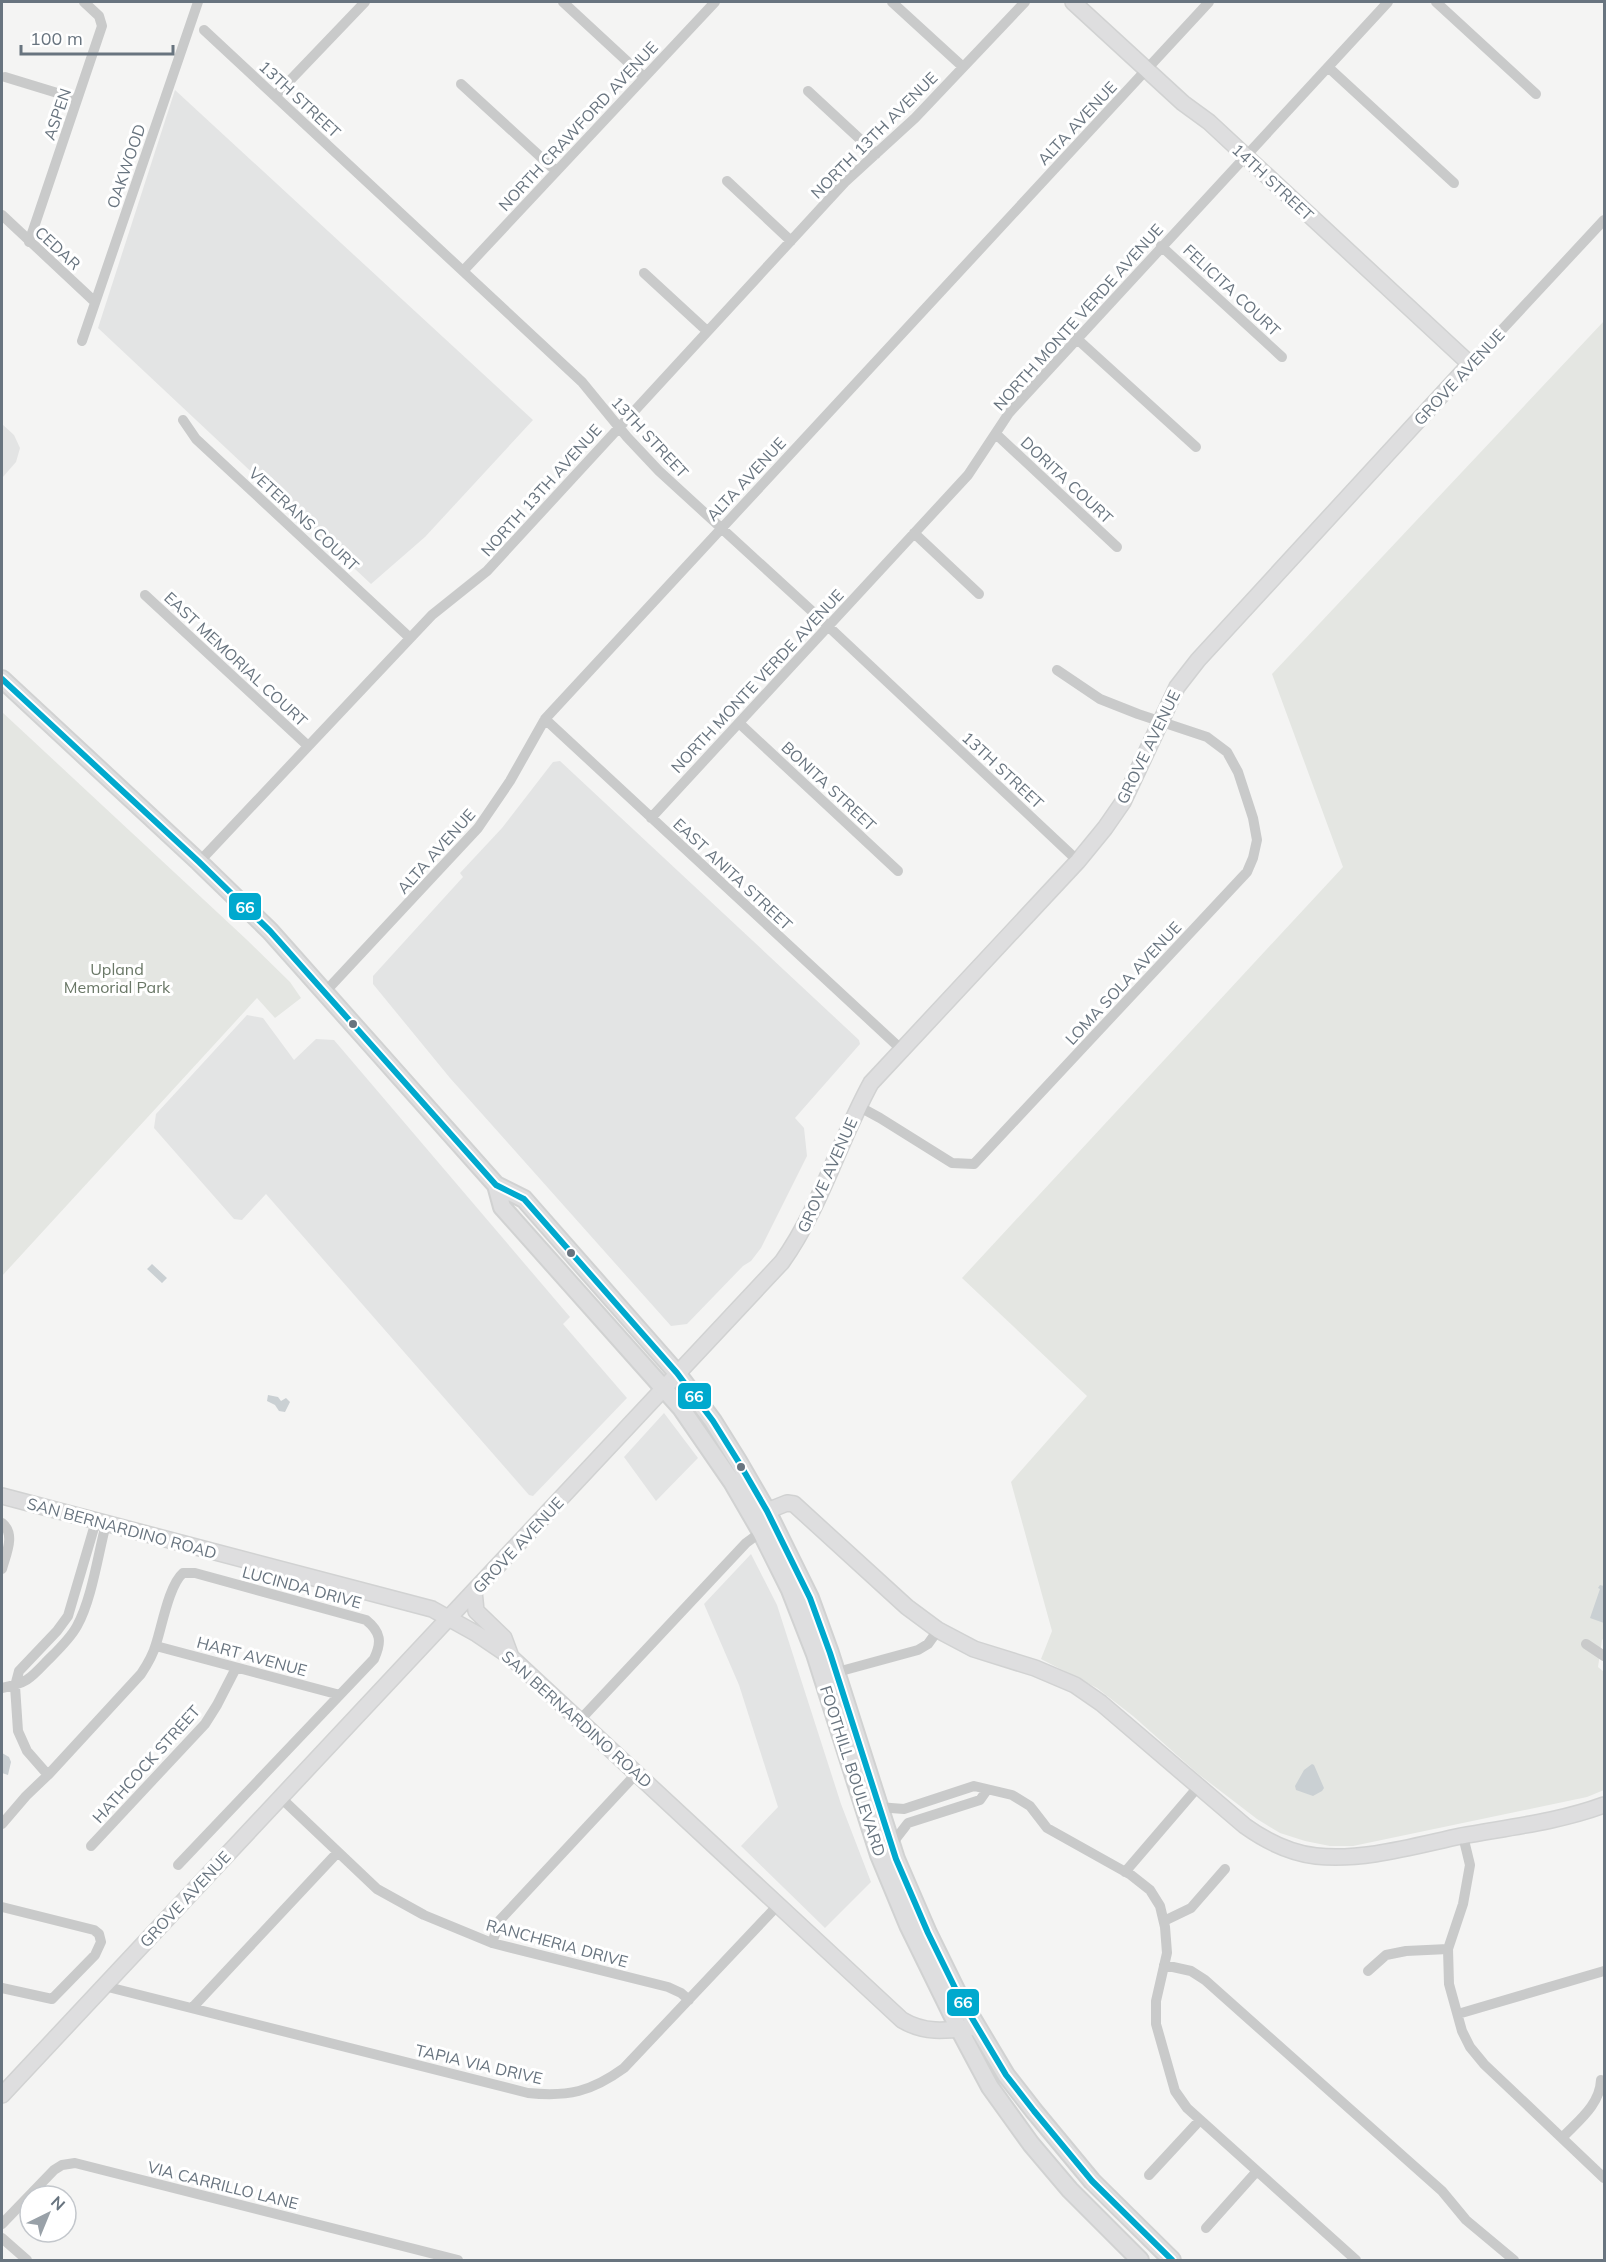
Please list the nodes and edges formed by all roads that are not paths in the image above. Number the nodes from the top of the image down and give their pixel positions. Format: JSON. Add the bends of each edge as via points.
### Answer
{"nodes":[{"id":1,"x":84,"y":2,"type":"edge"},
{"id":2,"x":198,"y":2,"type":"edge"},
{"id":3,"x":364,"y":2,"type":"edge"},
{"id":4,"x":563,"y":2,"type":"edge"},
{"id":5,"x":715,"y":2,"type":"edge"},
{"id":6,"x":892,"y":2,"type":"edge"},
{"id":7,"x":1024,"y":2,"type":"edge"},
{"id":8,"x":1073,"y":2,"type":"edge"},
{"id":9,"x":1209,"y":2,"type":"edge"},
{"id":10,"x":1388,"y":2,"type":"edge"},
{"id":11,"x":1436,"y":2,"type":"edge"},
{"id":12,"x":204,"y":30,"type":"dead end"},
{"id":13,"x":963,"y":67,"type":"junction"},
{"id":14,"x":1328,"y":67,"type":"junction"},
{"id":15,"x":1147,"y":69,"type":"junction"},
{"id":16,"x":4,"y":76,"type":"dead end"},
{"id":17,"x":644,"y":77,"type":"junction"},
{"id":18,"x":461,"y":84,"type":"dead end"},
{"id":19,"x":808,"y":91,"type":"dead end"},
{"id":20,"x":1536,"y":94,"type":"dead end"},
{"id":21,"x":275,"y":96,"type":"junction"},
{"id":22,"x":77,"y":99,"type":"junction"},
{"id":23,"x":876,"y":154,"type":"junction"},
{"id":24,"x":1245,"y":156,"type":"junction"},
{"id":25,"x":556,"y":171,"type":"junction"},
{"id":26,"x":727,"y":182,"type":"dead end"},
{"id":27,"x":1454,"y":183,"type":"dead end"},
{"id":28,"x":2,"y":215,"type":"edge"},
{"id":29,"x":1605,"y":220,"type":"edge"},
{"id":30,"x":791,"y":241,"type":"junction"},
{"id":31,"x":29,"y":242,"type":"junction"},
{"id":32,"x":1161,"y":246,"type":"junction"},
{"id":33,"x":464,"y":270,"type":"junction"},
{"id":34,"x":644,"y":273,"type":"dead end"},
{"id":35,"x":95,"y":302,"type":"junction"},
{"id":36,"x":708,"y":331,"type":"junction"},
{"id":37,"x":1076,"y":338,"type":"junction"},
{"id":38,"x":82,"y":341,"type":"dead end"},
{"id":39,"x":1282,"y":357,"type":"dead end"},
{"id":40,"x":1470,"y":364,"type":"junction"},
{"id":41,"x":183,"y":420,"type":"dead end"},
{"id":42,"x":618,"y":427,"type":"junction"},
{"id":43,"x":996,"y":434,"type":"junction"},
{"id":44,"x":1196,"y":447,"type":"dead end"},
{"id":45,"x":721,"y":528,"type":"junction"},
{"id":46,"x":914,"y":533,"type":"junction"},
{"id":47,"x":1117,"y":547,"type":"dead end"},
{"id":48,"x":980,"y":594,"type":"dead end"},
{"id":49,"x":145,"y":595,"type":"dead end"},
{"id":50,"x":828,"y":626,"type":"junction"},
{"id":51,"x":409,"y":637,"type":"junction"},
{"id":52,"x":1057,"y":670,"type":"dead end"},
{"id":53,"x":2,"y":679,"type":"edge"},
{"id":54,"x":545,"y":719,"type":"junction"},
{"id":55,"x":1160,"y":722,"type":"junction"},
{"id":56,"x":740,"y":723,"type":"junction"},
{"id":57,"x":307,"y":745,"type":"junction"},
{"id":58,"x":651,"y":818,"type":"junction"},
{"id":59,"x":1078,"y":861,"type":"junction"},
{"id":60,"x":199,"y":862,"type":"junction"},
{"id":61,"x":898,"y":870,"type":"dead end"},
{"id":62,"x":325,"y":992,"type":"junction"},
{"id":63,"x":902,"y":1050,"type":"junction"},
{"id":64,"x":858,"y":1106,"type":"junction"},
{"id":65,"x":496,"y":1185,"type":"junction"},
{"id":66,"x":677,"y":1373,"type":"junction"},
{"id":67,"x":663,"y":1388,"type":"junction"},
{"id":68,"x":2,"y":1496,"type":"edge"},
{"id":69,"x":767,"y":1511,"type":"junction"},
{"id":70,"x":101,"y":1522,"type":"junction"},
{"id":71,"x":2,"y":1523,"type":"edge"},
{"id":72,"x":761,"y":1532,"type":"junction"},
{"id":73,"x":2,"y":1569,"type":"edge"},
{"id":74,"x":474,"y":1592,"type":"junction"},
{"id":75,"x":450,"y":1618,"type":"junction"},
{"id":76,"x":938,"y":1630,"type":"junction"},
{"id":77,"x":1586,"y":1644,"type":"dead end"},
{"id":78,"x":156,"y":1646,"type":"junction"},
{"id":79,"x":1605,"y":1656,"type":"edge"},
{"id":80,"x":511,"y":1657,"type":"junction"},
{"id":81,"x":236,"y":1668,"type":"junction"},
{"id":82,"x":829,"y":1674,"type":"junction"},
{"id":83,"x":15,"y":1686,"type":"junction"},
{"id":84,"x":2,"y":1688,"type":"edge"},
{"id":85,"x":340,"y":1695,"type":"junction"},
{"id":86,"x":580,"y":1720,"type":"junction"},
{"id":87,"x":637,"y":1773,"type":"junction"},
{"id":88,"x":48,"y":1776,"type":"junction"},
{"id":89,"x":1198,"y":1787,"type":"junction"},
{"id":90,"x":987,"y":1790,"type":"junction"},
{"id":91,"x":961,"y":1791,"type":"junction"},
{"id":92,"x":280,"y":1797,"type":"junction"},
{"id":93,"x":966,"y":1805,"type":"junction"},
{"id":94,"x":1605,"y":1805,"type":"edge"},
{"id":95,"x":878,"y":1807,"type":"junction"},
{"id":96,"x":904,"y":1809,"type":"junction"},
{"id":97,"x":908,"y":1823,"type":"junction"},
{"id":98,"x":2,"y":1824,"type":"edge"},
{"id":99,"x":1463,"y":1836,"type":"junction"},
{"id":100,"x":891,"y":1845,"type":"junction"},
{"id":101,"x":91,"y":1846,"type":"dead end"},
{"id":102,"x":338,"y":1852,"type":"junction"},
{"id":103,"x":178,"y":1865,"type":"dead end"},
{"id":104,"x":1225,"y":1869,"type":"dead end"},
{"id":105,"x":1125,"y":1872,"type":"junction"},
{"id":106,"x":779,"y":1904,"type":"junction"},
{"id":107,"x":2,"y":1907,"type":"edge"},
{"id":108,"x":1164,"y":1921,"type":"junction"},
{"id":109,"x":492,"y":1943,"type":"junction"},
{"id":110,"x":1448,"y":1949,"type":"junction"},
{"id":111,"x":1164,"y":1965,"type":"junction"},
{"id":112,"x":1368,"y":1971,"type":"dead end"},
{"id":113,"x":1605,"y":1971,"type":"edge"},
{"id":114,"x":104,"y":1986,"type":"junction"},
{"id":115,"x":2,"y":1988,"type":"edge"},
{"id":116,"x":688,"y":2000,"type":"junction"},
{"id":117,"x":193,"y":2007,"type":"junction"},
{"id":118,"x":1458,"y":2014,"type":"junction"},
{"id":119,"x":977,"y":2027,"type":"junction"},
{"id":120,"x":959,"y":2029,"type":"junction"},
{"id":121,"x":1601,"y":2080,"type":"dead end"},
{"id":122,"x":2,"y":2095,"type":"edge"},
{"id":123,"x":1200,"y":2120,"type":"junction"},
{"id":124,"x":1562,"y":2138,"type":"junction"},
{"id":125,"x":1257,"y":2171,"type":"junction"},
{"id":126,"x":1149,"y":2175,"type":"dead end"},
{"id":127,"x":1605,"y":2178,"type":"edge"},
{"id":128,"x":2,"y":2224,"type":"edge"},
{"id":129,"x":1206,"y":2228,"type":"dead end"},
{"id":130,"x":2,"y":2238,"type":"edge"},
{"id":131,"x":27,"y":2260,"type":"edge"},
{"id":132,"x":458,"y":2260,"type":"edge"},
{"id":133,"x":1140,"y":2260,"type":"edge"},
{"id":134,"x":1172,"y":2260,"type":"edge"},
{"id":135,"x":1356,"y":2260,"type":"edge"},
{"id":136,"x":1514,"y":2260,"type":"edge"}],
"edges":[{"from":1,"to":22,"type":"street","name":"ASPEN","via":[[99,16],[102,26]]},
{"from":2,"to":35,"type":"street","name":"OAKWOOD"},
{"from":3,"to":21,"type":"street"},
{"from":4,"to":17,"type":"street"},
{"from":5,"to":17,"type":"street","name":"NORTH CRAWFORD AVENUE"},
{"from":6,"to":13,"type":"street"},
{"from":7,"to":13,"type":"street","name":"NORTH 13TH AVENUE"},
{"from":8,"to":15,"type":"street","name":"14TH STREET"},
{"from":9,"to":15,"type":"street","name":"ALTA AVENUE"},
{"from":10,"to":14,"type":"street","name":"NORTH MONTE VERDE AVENUE"},
{"from":11,"to":20,"type":"street"},
{"from":12,"to":21,"type":"street","name":"13TH STREET"},
{"from":13,"to":23,"type":"street","name":"NORTH 13TH AVENUE"},
{"from":14,"to":24,"type":"street","name":"NORTH MONTE VERDE AVENUE"},
{"from":14,"to":27,"type":"street"},
{"from":15,"to":24,"type":"street","name":"14TH STREET"},
{"from":15,"to":45,"type":"street","name":"ALTA AVENUE"},
{"from":16,"to":22,"type":"street"},
{"from":17,"to":25,"type":"street","name":"NORTH CRAWFORD AVENUE"},
{"from":18,"to":25,"type":"street"},
{"from":19,"to":23,"type":"street"},
{"from":21,"to":33,"type":"street","name":"13TH STREET"},
{"from":22,"to":31,"type":"street","name":"ASPEN"},
{"from":23,"to":30,"type":"street","name":"NORTH 13TH AVENUE"},
{"from":24,"to":32,"type":"street","name":"NORTH MONTE VERDE AVENUE"},
{"from":24,"to":40,"type":"street","name":"14TH STREET"},
{"from":25,"to":33,"type":"street","name":"NORTH CRAWFORD AVENUE"},
{"from":26,"to":30,"type":"street"},
{"from":28,"to":31,"type":"street","name":"CEDAR"},
{"from":29,"to":40,"type":"street","name":"GROVE AVENUE"},
{"from":30,"to":36,"type":"street","name":"NORTH 13TH AVENUE"},
{"from":31,"to":35,"type":"street","name":"CEDAR"},
{"from":32,"to":37,"type":"street","name":"NORTH MONTE VERDE AVENUE"},
{"from":32,"to":39,"type":"street","name":"FELICITA COURT"},
{"from":33,"to":42,"type":"street","name":"13TH STREET","via":[[582,382]]},
{"from":34,"to":36,"type":"street"},
{"from":35,"to":38,"type":"street","name":"OAKWOOD"},
{"from":36,"to":42,"type":"street","name":"NORTH 13TH AVENUE"},
{"from":37,"to":43,"type":"street","name":"NORTH MONTE VERDE AVENUE","via":[[1009,413]]},
{"from":37,"to":44,"type":"street"},
{"from":40,"to":55,"type":"street","name":"GROVE AVENUE","via":[[1198,660],[1177,687]]},
{"from":41,"to":51,"type":"street","name":"VETERANS COURT","via":[[196,439]]},
{"from":42,"to":45,"type":"street","name":"13TH STREET"},
{"from":42,"to":51,"type":"street","name":"NORTH 13TH AVENUE","via":[[487,571]]},
{"from":43,"to":46,"type":"street","name":"NORTH MONTE VERDE AVENUE","via":[[968,475]]},
{"from":43,"to":47,"type":"street","name":"DORITA COURT"},
{"from":45,"to":50,"type":"street","name":"13TH STREET"},
{"from":45,"to":54,"type":"street","name":"ALTA AVENUE"},
{"from":46,"to":48,"type":"street"},
{"from":46,"to":50,"type":"street","name":"NORTH MONTE VERDE AVENUE"},
{"from":49,"to":57,"type":"street","name":"EAST MEMORIAL COURT"},
{"from":50,"to":56,"type":"street","name":"NORTH MONTE VERDE AVENUE"},
{"from":50,"to":59,"type":"street","name":"13TH STREET"},
{"from":51,"to":57,"type":"street","name":"NORTH 13TH AVENUE"},
{"from":52,"to":55,"type":"street","name":"LOMA SOLA AVENUE","via":[[1100,699]]},
{"from":53,"to":60,"type":"main road"},
{"from":54,"to":58,"type":"street","name":"EAST ANITA STREET"},
{"from":54,"to":62,"type":"street","name":"ALTA AVENUE","via":[[478,828]]},
{"from":55,"to":59,"type":"street","name":"GROVE AVENUE","via":[[1123,802]]},
{"from":55,"to":64,"type":"street","name":"LOMA SOLA AVENUE","via":[[1207,737],[1227,752],[1238,772],[1257,840],[1247,872],[974,1164],[952,1163]]},
{"from":56,"to":58,"type":"street","name":"NORTH MONTE VERDE AVENUE"},
{"from":56,"to":61,"type":"street","name":"BONITA STREET"},
{"from":57,"to":60,"type":"street","name":"NORTH 13TH AVENUE"},
{"from":58,"to":63,"type":"street","name":"EAST ANITA STREET"},
{"from":59,"to":63,"type":"street","name":"GROVE AVENUE"},
{"from":60,"to":62,"type":"main road"},
{"from":62,"to":65,"type":"main road"},
{"from":63,"to":64,"type":"street","name":"GROVE AVENUE","via":[[871,1083]]},
{"from":64,"to":66,"type":"street","name":"GROVE AVENUE","via":[[796,1241],[782,1262]]},
{"from":65,"to":66,"type":"main road","name":"FOOTHILL BOULEVARD","via":[[524,1199]]},
{"from":65,"to":67,"type":"main road","name":"FOOTHILL BOULEVARD","via":[[502,1207]]},
{"from":66,"to":67,"type":"street","name":"GROVE AVENUE"},
{"from":66,"to":69,"type":"main road","name":"FOOTHILL BOULEVARD","via":[[712,1421]]},
{"from":67,"to":72,"type":"main road","name":"FOOTHILL BOULEVARD","via":[[700,1433]]},
{"from":67,"to":74,"type":"street","name":"GROVE AVENUE"},
{"from":68,"to":70,"type":"street","name":"SAN BERNARDINO ROAD"},
{"from":69,"to":76,"type":"street","via":[[788,1503],[800,1508]]},
{"from":69,"to":82,"type":"main road","name":"FOOTHILL BOULEVARD","via":[[810,1598]]},
{"from":70,"to":75,"type":"street","name":"SAN BERNARDINO ROAD","via":[[432,1609]]},
{"from":70,"to":83,"type":"street","via":[[77,1626],[28,1680]]},
{"from":71,"to":73,"type":"street","via":[[10,1537]]},
{"from":72,"to":82,"type":"main road","name":"FOOTHILL BOULEVARD"},
{"from":72,"to":86,"type":"street","via":[[746,1543]]},
{"from":74,"to":75,"type":"street","name":"GROVE AVENUE"},
{"from":74,"to":80,"type":"street","via":[[476,1611],[504,1638]]},
{"from":75,"to":80,"type":"street","name":"SAN BERNARDINO ROAD"},
{"from":75,"to":92,"type":"street","name":"GROVE AVENUE"},
{"from":76,"to":82,"type":"street","via":[[918,1650]]},
{"from":76,"to":89,"type":"street","via":[[974,1649],[1075,1685]]},
{"from":77,"to":79,"type":"street"},
{"from":78,"to":81,"type":"street","name":"HART AVENUE"},
{"from":78,"to":85,"type":"street","name":"LUCINDA DRIVE","via":[[179,1577],[189,1572],[206,1576],[366,1620],[375,1627],[379,1637],[374,1659]]},
{"from":78,"to":88,"type":"street","name":"LUCINDA DRIVE","via":[[141,1674]]},
{"from":80,"to":86,"type":"street","name":"SAN BERNARDINO ROAD"},
{"from":81,"to":85,"type":"street","name":"HART AVENUE"},
{"from":81,"to":101,"type":"street","name":"HATHCOCK STREET","via":[[205,1724]]},
{"from":82,"to":95,"type":"main road","name":"FOOTHILL BOULEVARD"},
{"from":82,"to":120,"type":"main road","name":"FOOTHILL BOULEVARD","via":[[864,1814],[879,1855]]},
{"from":83,"to":84,"type":"street"},
{"from":83,"to":88,"type":"street","via":[[18,1731],[27,1751]]},
{"from":85,"to":103,"type":"street","name":"LUCINDA DRIVE"},
{"from":86,"to":87,"type":"street","name":"SAN BERNARDINO ROAD"},
{"from":87,"to":106,"type":"street","name":"SAN BERNARDINO ROAD"},
{"from":87,"to":109,"type":"street","via":[[500,1920]]},
{"from":88,"to":98,"type":"street","name":"LUCINDA DRIVE"},
{"from":89,"to":99,"type":"street","via":[[1262,1838],[1302,1854],[1358,1856]]},
{"from":89,"to":105,"type":"street"},
{"from":90,"to":91,"type":"street","via":[[974,1786]]},
{"from":90,"to":93,"type":"street","via":[[980,1800]]},
{"from":90,"to":105,"type":"street","via":[[1012,1795],[1030,1806],[1047,1828]]},
{"from":91,"to":93,"type":"street"},
{"from":91,"to":96,"type":"street"},
{"from":92,"to":102,"type":"street","name":"RANCHERIA DRIVE"},
{"from":92,"to":114,"type":"street","name":"GROVE AVENUE"},
{"from":93,"to":97,"type":"street"},
{"from":94,"to":99,"type":"street","via":[[1557,1819]]},
{"from":95,"to":96,"type":"street"},
{"from":95,"to":100,"type":"main road","name":"FOOTHILL BOULEVARD"},
{"from":96,"to":97,"type":"street"},
{"from":97,"to":100,"type":"street"},
{"from":99,"to":110,"type":"street","via":[[1470,1864],[1468,1884]]},
{"from":100,"to":119,"type":"main road","name":"FOOTHILL BOULEVARD","via":[[928,1933]]},
{"from":102,"to":109,"type":"street","name":"RANCHERIA DRIVE","via":[[377,1888],[402,1903]]},
{"from":102,"to":117,"type":"street"},
{"from":104,"to":108,"type":"street","via":[[1191,1908]]},
{"from":105,"to":108,"type":"street","via":[[1150,1890]]},
{"from":106,"to":116,"type":"street","name":"TAPIA VIA DRIVE"},
{"from":106,"to":120,"type":"street","name":"SAN BERNARDINO ROAD","via":[[902,2020],[915,2028]]},
{"from":107,"to":115,"type":"street","via":[[94,1930],[101,1942],[95,1955],[52,1999]]},
{"from":108,"to":111,"type":"street"},
{"from":109,"to":116,"type":"street","name":"RANCHERIA DRIVE","via":[[668,1987]]},
{"from":110,"to":112,"type":"street","via":[[1386,1955]]},
{"from":110,"to":118,"type":"street","via":[[1449,1984]]},
{"from":111,"to":123,"type":"street","via":[[1156,2001],[1156,2024],[1175,2091]]},
{"from":111,"to":136,"type":"street","via":[[1191,1971],[1205,1980]]},
{"from":113,"to":118,"type":"street"},
{"from":114,"to":117,"type":"street","name":"TAPIA VIA DRIVE"},
{"from":114,"to":122,"type":"street","name":"GROVE AVENUE"},
{"from":116,"to":117,"type":"street","name":"TAPIA VIA DRIVE","via":[[611,2078],[574,2093],[552,2095],[528,2093]]},
{"from":118,"to":124,"type":"street","via":[[1470,2047],[1484,2064]]},
{"from":119,"to":120,"type":"street","name":"SAN BERNARDINO ROAD"},
{"from":119,"to":134,"type":"main road","name":"FOOTHILL BOULEVARD","via":[[1006,2075],[1068,2153]]},
{"from":120,"to":133,"type":"main road","name":"FOOTHILL BOULEVARD","via":[[990,2087],[1031,2144],[1070,2190]]},
{"from":121,"to":124,"type":"street","via":[[1595,2102]]},
{"from":123,"to":125,"type":"street"},
{"from":123,"to":126,"type":"street"},
{"from":124,"to":127,"type":"street"},
{"from":125,"to":129,"type":"street"},
{"from":125,"to":135,"type":"street"},
{"from":128,"to":132,"type":"street","name":"VIA CARRILLO LANE","via":[[54,2170],[75,2163]]},
{"from":130,"to":131,"type":"street"}]}
